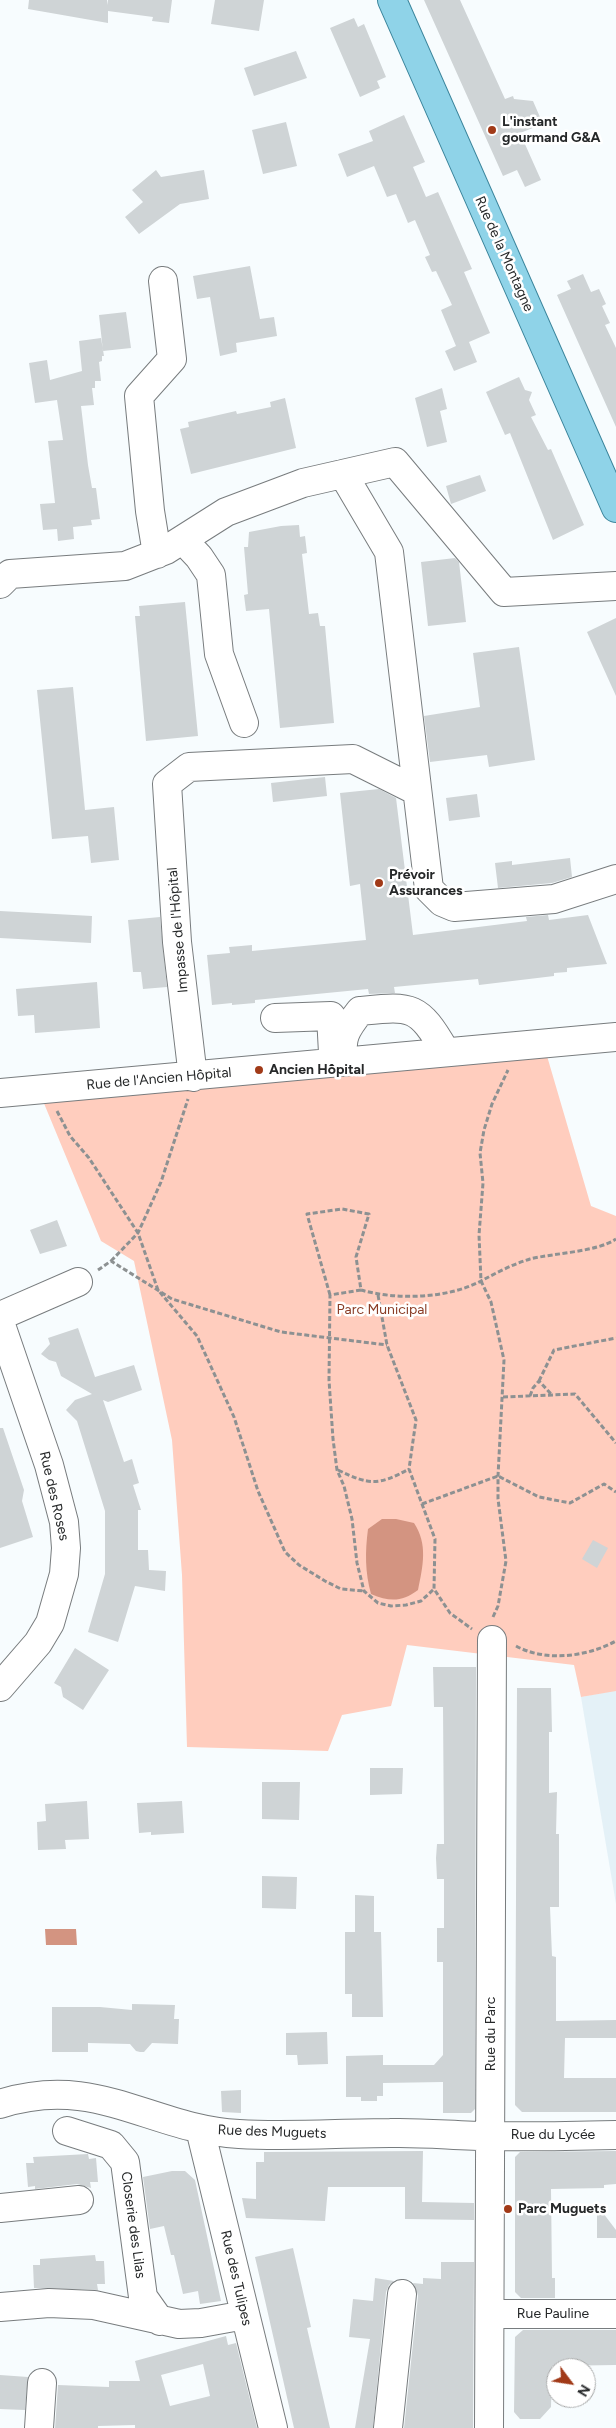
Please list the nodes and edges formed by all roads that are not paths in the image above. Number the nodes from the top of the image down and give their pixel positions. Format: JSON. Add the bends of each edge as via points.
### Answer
{"nodes":[{"id":1,"x":392,"y":0,"type":"edge"},
{"id":2,"x":163,"y":281,"type":"dead end"},
{"id":3,"x":343,"y":474,"type":"junction"},
{"id":4,"x":616,"y":508,"type":"edge"},
{"id":5,"x":183,"y":540,"type":"junction"},
{"id":6,"x":157,"y":554,"type":"junction"},
{"id":7,"x":0,"y":584,"type":"edge"},
{"id":8,"x":616,"y":586,"type":"edge"},
{"id":9,"x":244,"y":723,"type":"dead end"},
{"id":10,"x":417,"y":791,"type":"junction"},
{"id":11,"x":616,"y":878,"type":"edge"},
{"id":12,"x":275,"y":1018,"type":"dead end"},
{"id":13,"x":616,"y":1037,"type":"edge"},
{"id":14,"x":444,"y":1051,"type":"junction"},
{"id":15,"x":338,"y":1062,"type":"junction"},
{"id":16,"x":193,"y":1077,"type":"junction"},
{"id":17,"x":0,"y":1093,"type":"edge"},
{"id":18,"x":78,"y":1282,"type":"road end"},
{"id":19,"x":0,"y":1316,"type":"edge"},
{"id":20,"x":0,"y":1322,"type":"edge"},
{"id":21,"x":492,"y":1630,"type":"road end"},
{"id":22,"x":0,"y":1687,"type":"edge"},
{"id":23,"x":0,"y":2104,"type":"edge"},
{"id":24,"x":200,"y":2128,"type":"junction"},
{"id":25,"x":67,"y":2131,"type":"dead end"},
{"id":26,"x":616,"y":2135,"type":"edge"},
{"id":27,"x":489,"y":2136,"type":"junction"},
{"id":28,"x":79,"y":2200,"type":"dead end"},
{"id":29,"x":0,"y":2208,"type":"edge"},
{"id":30,"x":402,"y":2294,"type":"dead end"},
{"id":31,"x":0,"y":2307,"type":"edge"},
{"id":32,"x":490,"y":2314,"type":"junction"},
{"id":33,"x":616,"y":2314,"type":"edge"},
{"id":34,"x":245,"y":2315,"type":"junction"},
{"id":35,"x":160,"y":2321,"type":"junction"},
{"id":36,"x":42,"y":2383,"type":"dead end"},
{"id":37,"x":39,"y":2428,"type":"edge"},
{"id":38,"x":273,"y":2428,"type":"edge"},
{"id":39,"x":388,"y":2428,"type":"edge"},
{"id":40,"x":489,"y":2428,"type":"edge"}],
"edges":[{"from":1,"to":4,"type":"main road","name":"Rue de la Montagne"},
{"from":2,"to":6,"type":"street","via":[[172,359],[139,396]]},
{"from":3,"to":5,"type":"street","via":[[303,483],[226,512]]},
{"from":3,"to":8,"type":"street","via":[[395,462],[504,592]]},
{"from":3,"to":10,"type":"street","via":[[389,552]]},
{"from":5,"to":6,"type":"street"},
{"from":5,"to":9,"type":"street","via":[[211,575],[219,654]]},
{"from":6,"to":7,"type":"street","via":[[125,566],[10,574]]},
{"from":10,"to":11,"type":"street","via":[[429,890],[442,902],[454,907],[554,899]]},
{"from":10,"to":16,"type":"street","name":"Impasse de l'Hôpital","via":[[353,760],[189,767],[167,784],[178,942]]},
{"from":12,"to":15,"type":"street","via":[[331,1016]]},
{"from":13,"to":14,"type":"street","name":"Rue de l'Ancien Hôpital"},
{"from":14,"to":15,"type":"street","name":"Rue de l'Ancien Hôpital"},
{"from":14,"to":15,"type":"street","via":[[422,1017],[400,1007],[360,1011],[348,1027]]},
{"from":15,"to":16,"type":"street","name":"Rue de l'Ancien Hôpital"},
{"from":16,"to":17,"type":"street","name":"Rue de l'Ancien Hôpital"},
{"from":18,"to":19,"type":"street"},
{"from":20,"to":22,"type":"street","name":"Rue des Roses","via":[[49,1465],[64,1522],[66,1548],[64,1574],[50,1623],[38,1643]]},
{"from":21,"to":27,"type":"street","name":"Rue du Parc"},
{"from":23,"to":24,"type":"street","name":"Rue des Muguets","via":[[58,2093],[85,2096],[116,2102]]},
{"from":24,"to":27,"type":"street","name":"Rue des Muguets","via":[[238,2134],[392,2132]]},
{"from":24,"to":34,"type":"street","name":"Rue des Tulipes"},
{"from":25,"to":35,"type":"street","name":"Closerie des Lilas","via":[[111,2145],[125,2162],[143,2297]]},
{"from":26,"to":27,"type":"street","name":"Rue du Lycée"},
{"from":27,"to":32,"type":"street","name":"Rue du Parc","via":[[492,2140]]},
{"from":28,"to":29,"type":"street"},
{"from":30,"to":39,"type":"street"},
{"from":31,"to":35,"type":"street","via":[[48,2303],[94,2305]]},
{"from":32,"to":33,"type":"street","name":"Rue Pauline"},
{"from":32,"to":40,"type":"street","name":"Rue du Parc"},
{"from":34,"to":35,"type":"street","via":[[202,2323]]},
{"from":34,"to":38,"type":"street","name":"Rue des Tulipes"},
{"from":36,"to":37,"type":"street"}]}
